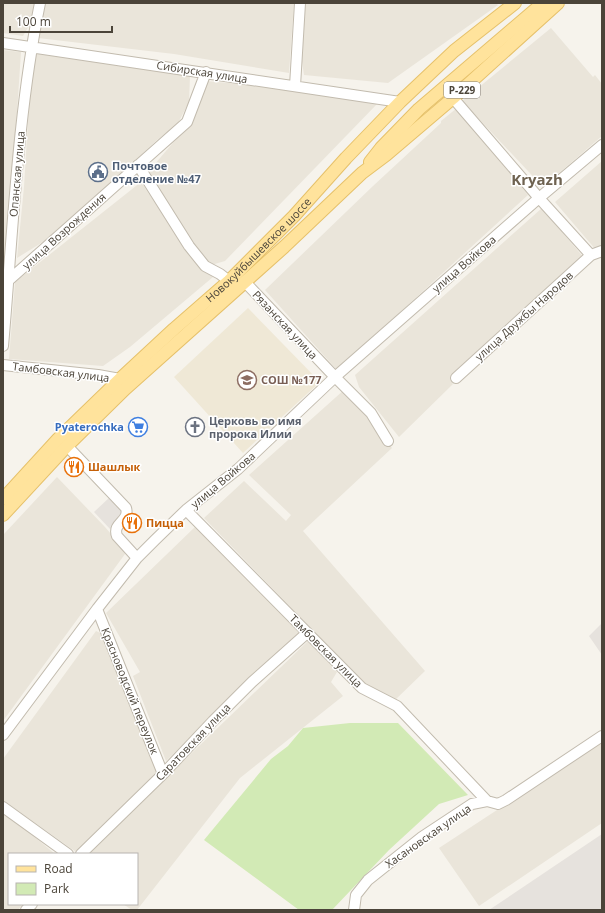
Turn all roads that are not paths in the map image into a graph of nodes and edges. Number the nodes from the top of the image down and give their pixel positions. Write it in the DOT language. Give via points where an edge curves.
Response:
graph roads {
  1 [pos="40,3"];
  2 [pos="300,3"];
  3 [pos="558,3"];
  4 [pos="511,4"];
  5 [pos="541,5"];
  6 [pos="3,43"];
  7 [pos="31,47"];
  8 [pos="206,72"];
  9 [pos="295,86"];
  10 [pos="453,98"];
  11 [pos="400,102"];
  12 [pos="602,145"];
  13 [pos="138,166"];
  14 [pos="362,173"];
  15 [pos="539,198"];
  16 [pos="602,251"];
  17 [pos="591,255"];
  18 [pos="9,280"];
  19 [pos="229,281"];
  20 [pos="245,282"];
  21 [pos="3,346"];
  22 [pos="3,365"];
  23 [pos="335,377"];
  24 [pos="456,378"];
  25 [pos="120,379"];
  26 [pos="388,441"];
  27 [pos="66,446"];
  28 [pos="3,499"];
  29 [pos="186,510"];
  30 [pos="3,515"];
  31 [pos="137,558"];
  32 [pos="97,609"];
  33 [pos="307,633"];
  34 [pos="3,735"];
  35 [pos="602,736"];
  36 [pos="163,774"];
  37 [pos="487,801"];
  38 [pos="3,807"];
  39 [pos="67,853"];
  40 [pos="81,853"];
  41 [pos="354,910"];
  1 -- 7 [label="street, Опанская улица"];
  2 -- 9 [label="street"];
  3 -- 10 [label="main road, Новокуйбышевское шоссе / Р-229"];
  4 -- 11 [label="main road, Новокуйбышевское шоссе" via="454,51"];
  5 -- 14 [label="main road, Новокуйбышевское шоссе" via="419,109 381,148"];
  6 -- 7 [label="street, Сибирская улица"];
  7 -- 8 [label="street, Сибирская улица"];
  7 -- 18 [label="street, Опанская улица" via="17,167"];
  8 -- 9 [label="street, Сибирская улица"];
  8 -- 13 [label="street, улица Возрождения" via="187,122"];
  9 -- 11 [label="street, Сибирская улица"];
  10 -- 14 [label="main road, Новокуйбышевское шоссе / Р-229"];
  10 -- 15 [label="street"];
  11 -- 19 [label="main road, Новокуйбышевское шоссе" via="294,216"];
  12 -- 15 [label="street, улица Войкова"];
  13 -- 18 [label="street, улица Возрождения"];
  13 -- 19 [label="street" via="189,246 205,266"];
  14 -- 20 [label="main road, Новокуйбышевское шоссе"];
  15 -- 17 [label="street"];
  15 -- 23 [label="street, улица Войкова"];
  16 -- 17 [label="street, улица Дружбы Народов"];
  17 -- 24 [label="street, улица Дружбы Народов"];
  18 -- 21 [label="street, Опанская улица"];
  19 -- 25 [label="main road, Новокуйбышевское шоссе"];
  20 -- 23 [label="street, Рязанская улица"];
  20 -- 27 [label="main road, Новокуйбышевское шоссе" via="125,389"];
  22 -- 25 [label="street, Тамбовская улица"];
  23 -- 26 [label="street, Рязанская улица" via="371,414"];
  23 -- 29 [label="street, улица Войкова" via="238,469"];
  25 -- 28 [label="main road, Новокуйбышевское шоссе"];
  27 -- 30 [label="main road, Новокуйбышевское шоссе"];
  27 -- 31 [label="street" via="126,508 126,517 117,526 116,532"];
  29 -- 31 [label="street, улица Войкова"];
  29 -- 33 [label="street, Тамбовская улица"];
  31 -- 32 [label="street, улица Войкова"];
  32 -- 34 [label="street, улица Войкова"];
  32 -- 36 [label="street, Красноводский переулок"];
  33 -- 36 [label="street, Саратовская улица" via="252,682"];
  33 -- 37 [label="street, Тамбовская улица" via="362,688 397,706"];
  35 -- 37 [label="street, Хасановская улица" via="506,800 498,804"];
  36 -- 40 [label="street, Саратовская улица"];
  37 -- 41 [label="street, Хасановская улица" via="472,804 422,837 368,880 356,895"];
  38 -- 39 [label="street"];
}
